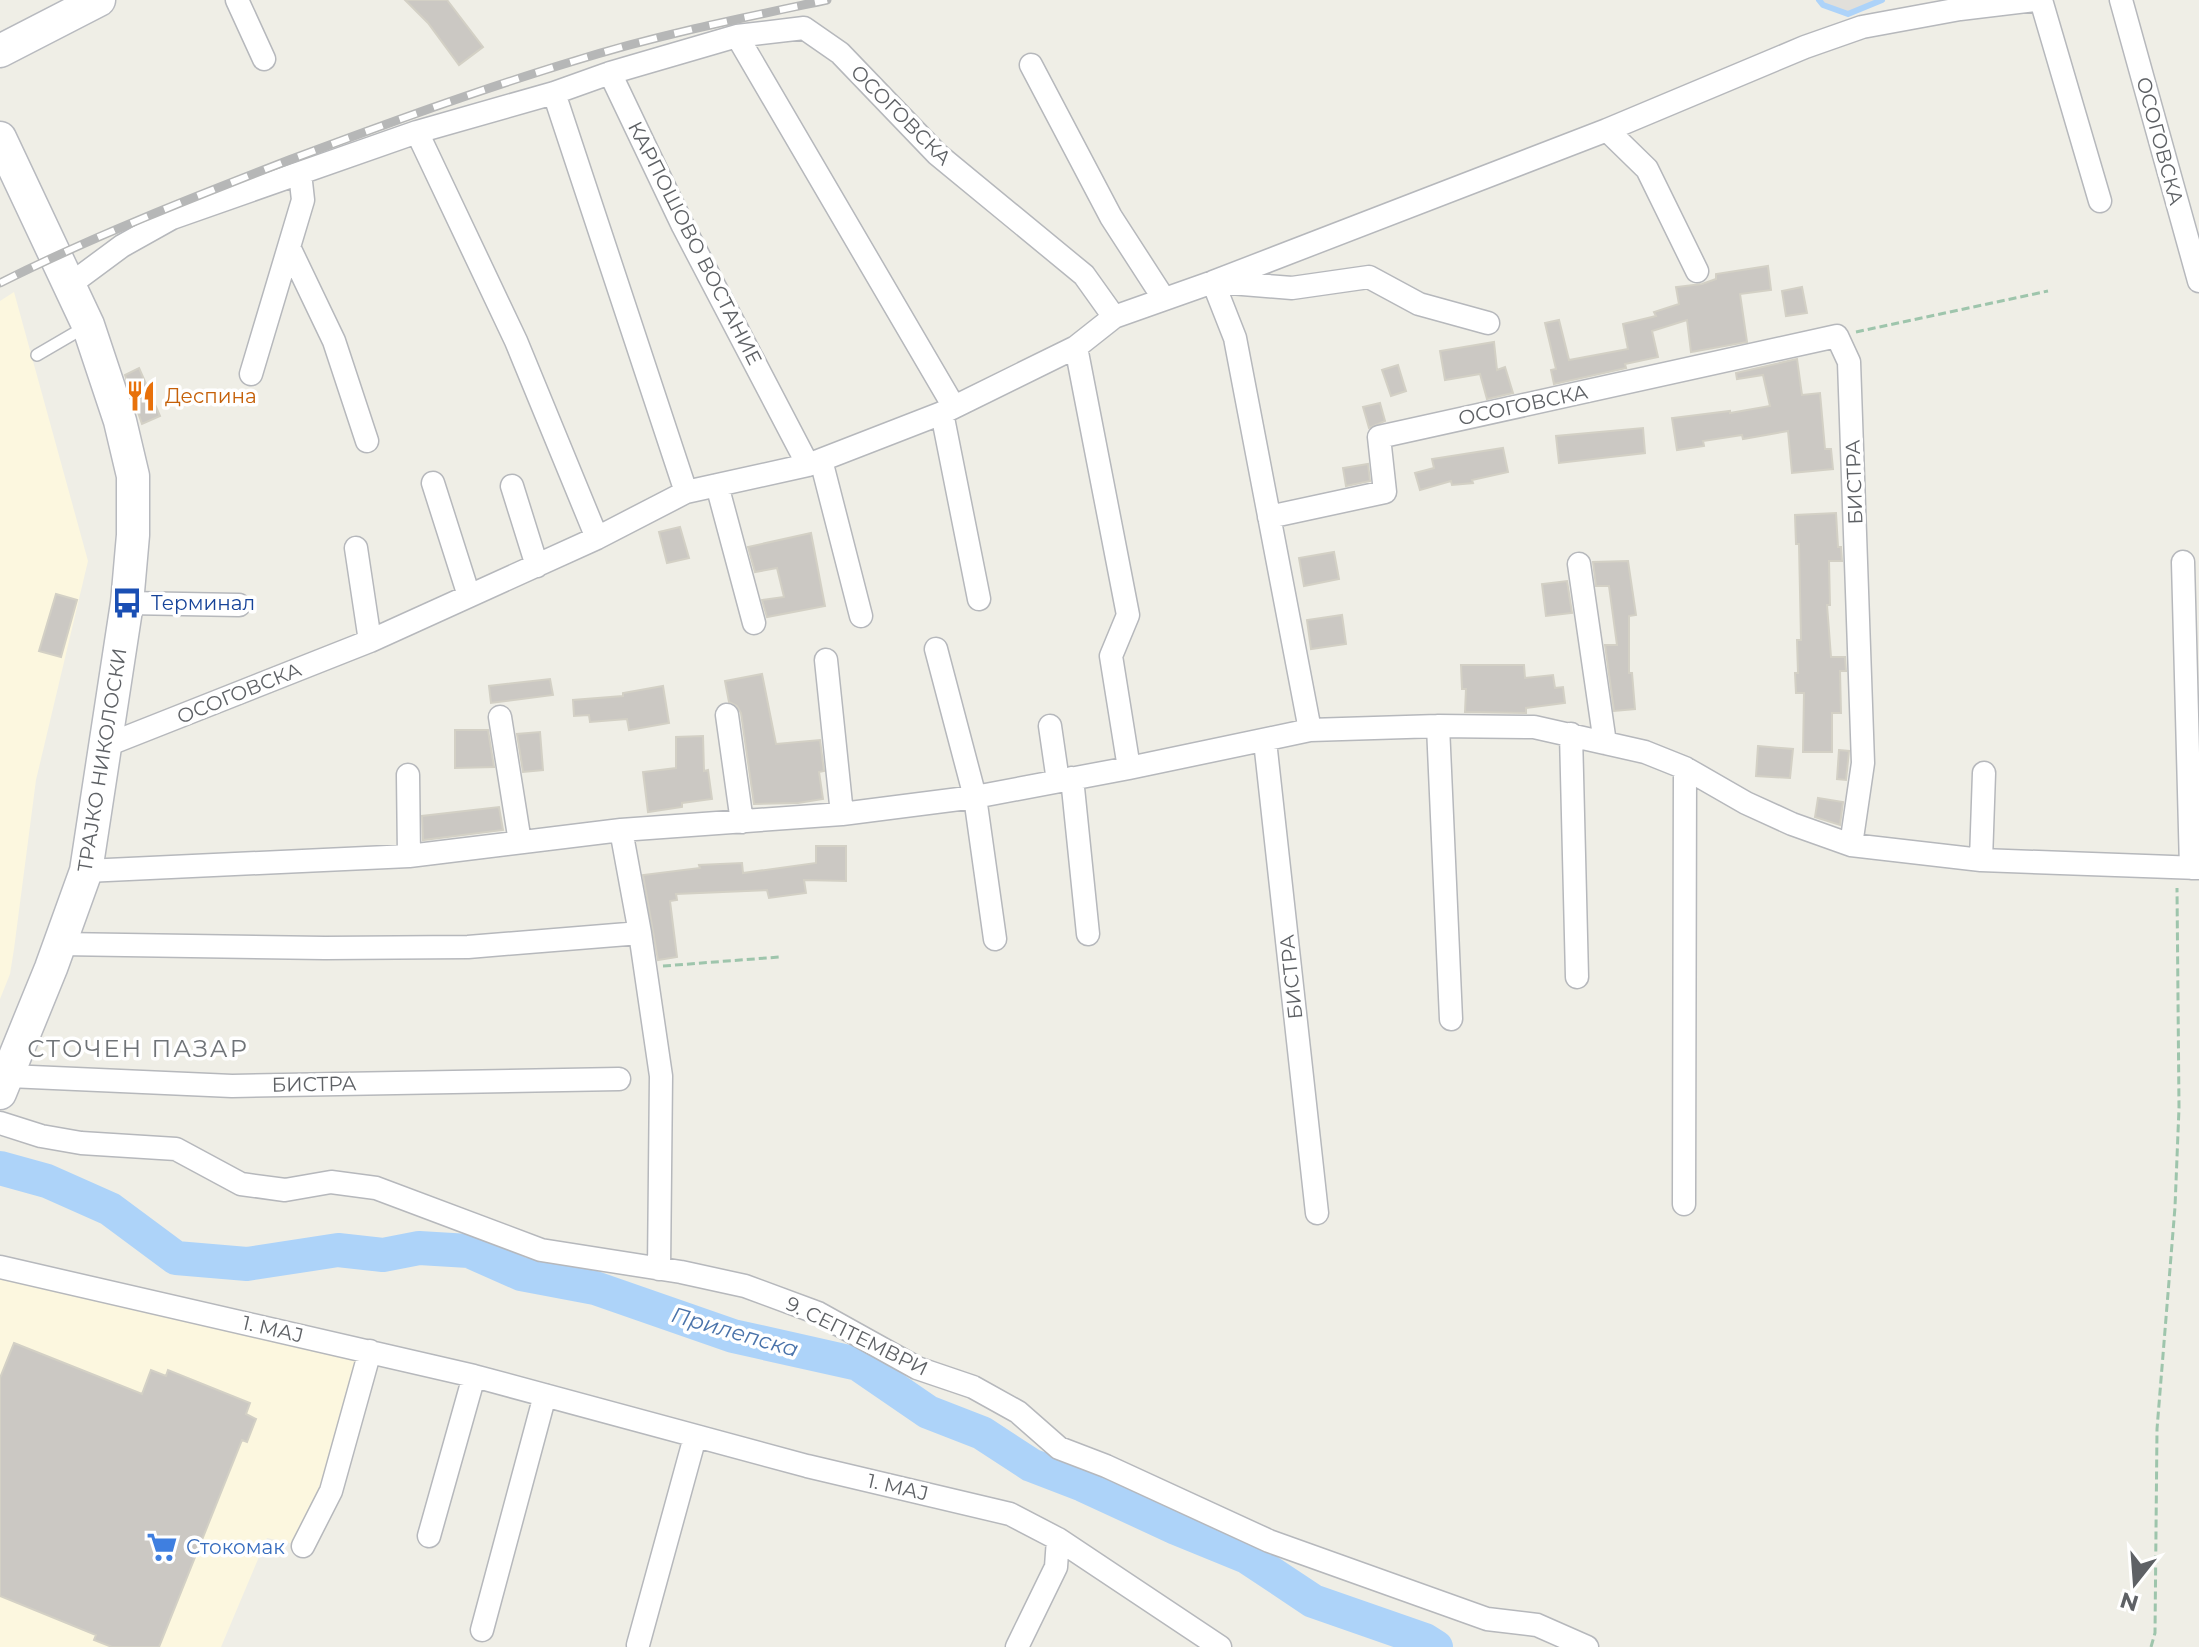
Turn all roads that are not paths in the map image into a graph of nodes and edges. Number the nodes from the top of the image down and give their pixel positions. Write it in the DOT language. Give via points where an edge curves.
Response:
graph roads {
  1 [pos="99,0"];
  2 [pos="237,0"];
  3 [pos="2038,0"];
  4 [pos="2121,0"];
  5 [pos="737,36"];
  6 [pos="0,51"];
  7 [pos="264,59"];
  8 [pos="1031,65"];
  9 [pos="610,73"];
  10 [pos="554,93"];
  11 [pos="1607,130"];
  12 [pos="417,132"];
  13 [pos="0,138"];
  14 [pos="300,173"];
  15 [pos="2100,201"];
  16 [pos="289,247"];
  17 [pos="1697,271"];
  18 [pos="2199,281"];
  19 [pos="1213,282"];
  20 [pos="68,286"];
  21 [pos="1164,299"];
  22 [pos="1114,317"];
  23 [pos="1488,323"];
  24 [pos="88,325"];
  25 [pos="1837,336"];
  26 [pos="1076,347"];
  27 [pos="37,355"];
  28 [pos="251,374"];
  29 [pos="948,410"];
  30 [pos="367,441"];
  31 [pos="815,463"];
  32 [pos="433,483"];
  33 [pos="717,485"];
  34 [pos="512,486"];
  35 [pos="686,492"];
  36 [pos="1269,517"];
  37 [pos="597,538"];
  38 [pos="356,548"];
  39 [pos="2183,562"];
  40 [pos="1579,564"];
  41 [pos="537,566"];
  42 [pos="469,596"];
  43 [pos="979,599"];
  44 [pos="127,603"];
  45 [pos="239,605"];
  46 [pos="861,616"];
  47 [pos="754,623"];
  48 [pos="370,641"];
  49 [pos="936,649"];
  50 [pos="826,660"];
  51 [pos="727,715"];
  52 [pos="500,717"];
  53 [pos="1050,726"];
  54 [pos="1438,726"];
  55 [pos="1310,730"];
  56 [pos="1571,734"];
  57 [pos="1265,741"];
  58 [pos="1605,743"];
  59 [pos="107,745"];
  60 [pos="1129,768"];
  61 [pos="1685,768"];
  62 [pos="1984,773"];
  63 [pos="408,775"];
  64 [pos="1065,780"];
  65 [pos="975,797"];
  66 [pos="842,814"];
  67 [pos="742,822"];
  68 [pos="621,830"];
  69 [pos="520,842"];
  70 [pos="1851,845"];
  71 [pos="409,856"];
  72 [pos="1981,860"];
  73 [pos="2189,868"];
  74 [pos="86,871"];
  75 [pos="640,933"];
  76 [pos="1088,934"];
  77 [pos="995,939"];
  78 [pos="60,944"];
  79 [pos="1577,977"];
  80 [pos="1451,1019"];
  81 [pos="619,1079"];
  82 [pos="4,1084"];
  83 [pos="0,1123"];
  84 [pos="1684,1204"];
  85 [pos="1317,1213"];
  86 [pos="0,1267"];
  87 [pos="659,1269"];
  88 [pos="370,1351"];
  89 [pos="474,1376"];
  90 [pos="545,1395"];
  91 [pos="695,1437"];
  92 [pos="429,1536"];
  93 [pos="1058,1539"];
  94 [pos="303,1546"];
  95 [pos="482,1630"];
  96 [pos="638,1645"];
  97 [pos="1017,1647"];
  98 [pos="1220,1647"];
  99 [pos="1587,1647"];
  1 -- 6 [label="main road"];
  2 -- 7 [label="street"];
  3 -- 11 [label="street, ОСОГОВСКА" via="1862,27"];
  3 -- 15 [label="street, ОСОГОВСКА"];
  4 -- 18 [label="street, ОСОГОВСКА"];
  5 -- 9 [label="street, ОСОГОВСКА"];
  5 -- 22 [label="street, ОСОГОВСКА" via="804,28 840,53 937,154 1084,275"];
  5 -- 29 [label="street"];
  8 -- 21 [label="street" via="1111,217"];
  9 -- 10 [label="street"];
  9 -- 31 [label="street, КАРПОШОВО ВОСТАНИЕ" via="683,226"];
  10 -- 12 [label="street"];
  10 -- 35 [label="street"];
  11 -- 17 [label="street" via="1647,169"];
  11 -- 19 [label="street, ОСОГОВСКА"];
  12 -- 14 [label="street"];
  12 -- 37 [label="street" via="516,341"];
  13 -- 20 [label="main road, ТРАЈКО НИКОЛОСКИ"];
  14 -- 16 [label="street" via="303,200"];
  14 -- 20 [label="street" via="172,218"];
  16 -- 28 [label="street"];
  16 -- 30 [label="street" via="334,341"];
  19 -- 21 [label="street, ОСОГОВСКА"];
  19 -- 23 [label="street, ОСОГОВСКА" via="1292,288 1369,277 1419,304"];
  19 -- 36 [label="street" via="1235,338"];
  20 -- 24 [label="main road, ТРАЈКО НИКОЛОСКИ"];
  21 -- 22 [label="street, ОСОГОВСКА"];
  22 -- 26 [label="street, ОСОГОВСКА"];
  24 -- 27 [label="lane"];
  24 -- 44 [label="main road, ТРАЈКО НИКОЛОСКИ" via="133,476"];
  25 -- 36 [label="street, ОСОГОВСКА" via="1379,437 1385,492"];
  25 -- 70 [label="street, БИСТРА" via="1849,362 1861,681 1863,763"];
  26 -- 29 [label="street, ОСОГОВСКА"];
  26 -- 60 [label="street" via="1128,615 1111,656"];
  29 -- 31 [label="street, ОСОГОВСКА"];
  29 -- 43 [label="street"];
  31 -- 33 [label="street, ОСОГОВСКА"];
  31 -- 46 [label="street"];
  32 -- 42 [label="street"];
  33 -- 35 [label="street, ОСОГОВСКА"];
  33 -- 47 [label="street"];
  34 -- 41 [label="street"];
  35 -- 37 [label="street, ОСОГОВСКА"];
  36 -- 55 [label="street"];
  37 -- 41 [label="street, ОСОГОВСКА"];
  38 -- 48 [label="street"];
  39 -- 73 [label="street"];
  40 -- 58 [label="street"];
  41 -- 42 [label="street, ОСОГОВСКА"];
  42 -- 48 [label="street, ОСОГОВСКА"];
  44 -- 45 [label="street"];
  44 -- 59 [label="main road, ТРАЈКО НИКОЛОСКИ"];
  48 -- 59 [label="street, ОСОГОВСКА"];
  49 -- 65 [label="street"];
  50 -- 66 [label="street"];
  51 -- 67 [label="street"];
  52 -- 69 [label="street"];
  53 -- 64 [label="street"];
  54 -- 55 [label="street"];
  54 -- 56 [label="street" via="1534,727"];
  54 -- 80 [label="street"];
  55 -- 57 [label="street"];
  56 -- 58 [label="street"];
  56 -- 79 [label="street"];
  57 -- 60 [label="street"];
  57 -- 85 [label="street, БИСТРА"];
  58 -- 61 [label="street"];
  59 -- 74 [label="main road, ТРАЈКО НИКОЛОСКИ"];
  60 -- 64 [label="street"];
  61 -- 70 [label="street" via="1746,803"];
  61 -- 84 [label="street"];
  62 -- 72 [label="street"];
  63 -- 71 [label="street"];
  64 -- 65 [label="street"];
  64 -- 76 [label="street"];
  65 -- 66 [label="street"];
  65 -- 77 [label="street"];
  66 -- 67 [label="street"];
  67 -- 68 [label="street"];
  68 -- 69 [label="street"];
  68 -- 75 [label="street"];
  69 -- 71 [label="street"];
  70 -- 72 [label="street"];
  71 -- 74 [label="street"];
  72 -- 73 [label="street"];
  74 -- 78 [label="main road, ТРАЈКО НИКОЛОСКИ"];
  75 -- 78 [label="street" via="468,947"];
  75 -- 87 [label="street" via="661,1076"];
  78 -- 82 [label="main road, ТРАЈКО НИКОЛОСКИ"];
  81 -- 82 [label="street, БИСТРА"];
  83 -- 87 [label="street, 9. СЕПТЕМВРИ" via="81,1143 176,1149 241,1184 285,1190 331,1182 376,1188 541,1250"];
  86 -- 88 [label="street, 1. МАЈ"];
  87 -- 99 [label="street, 9. СЕПТЕМВРИ" via="745,1286 818,1313 917,1368 973,1387 1018,1412 1059,1448 1269,1541 1487,1619 1537,1625"];
  88 -- 89 [label="street, 1. МАЈ"];
  88 -- 94 [label="street" via="331,1491"];
  89 -- 90 [label="street, 1. МАЈ"];
  89 -- 92 [label="street"];
  90 -- 91 [label="street, 1. МАЈ"];
  90 -- 95 [label="street"];
  91 -- 93 [label="street, 1. МАЈ" via="1010,1514"];
  91 -- 96 [label="street"];
  93 -- 97 [label="street" via="1056,1567"];
  93 -- 98 [label="street, 1. МАЈ"];
}
